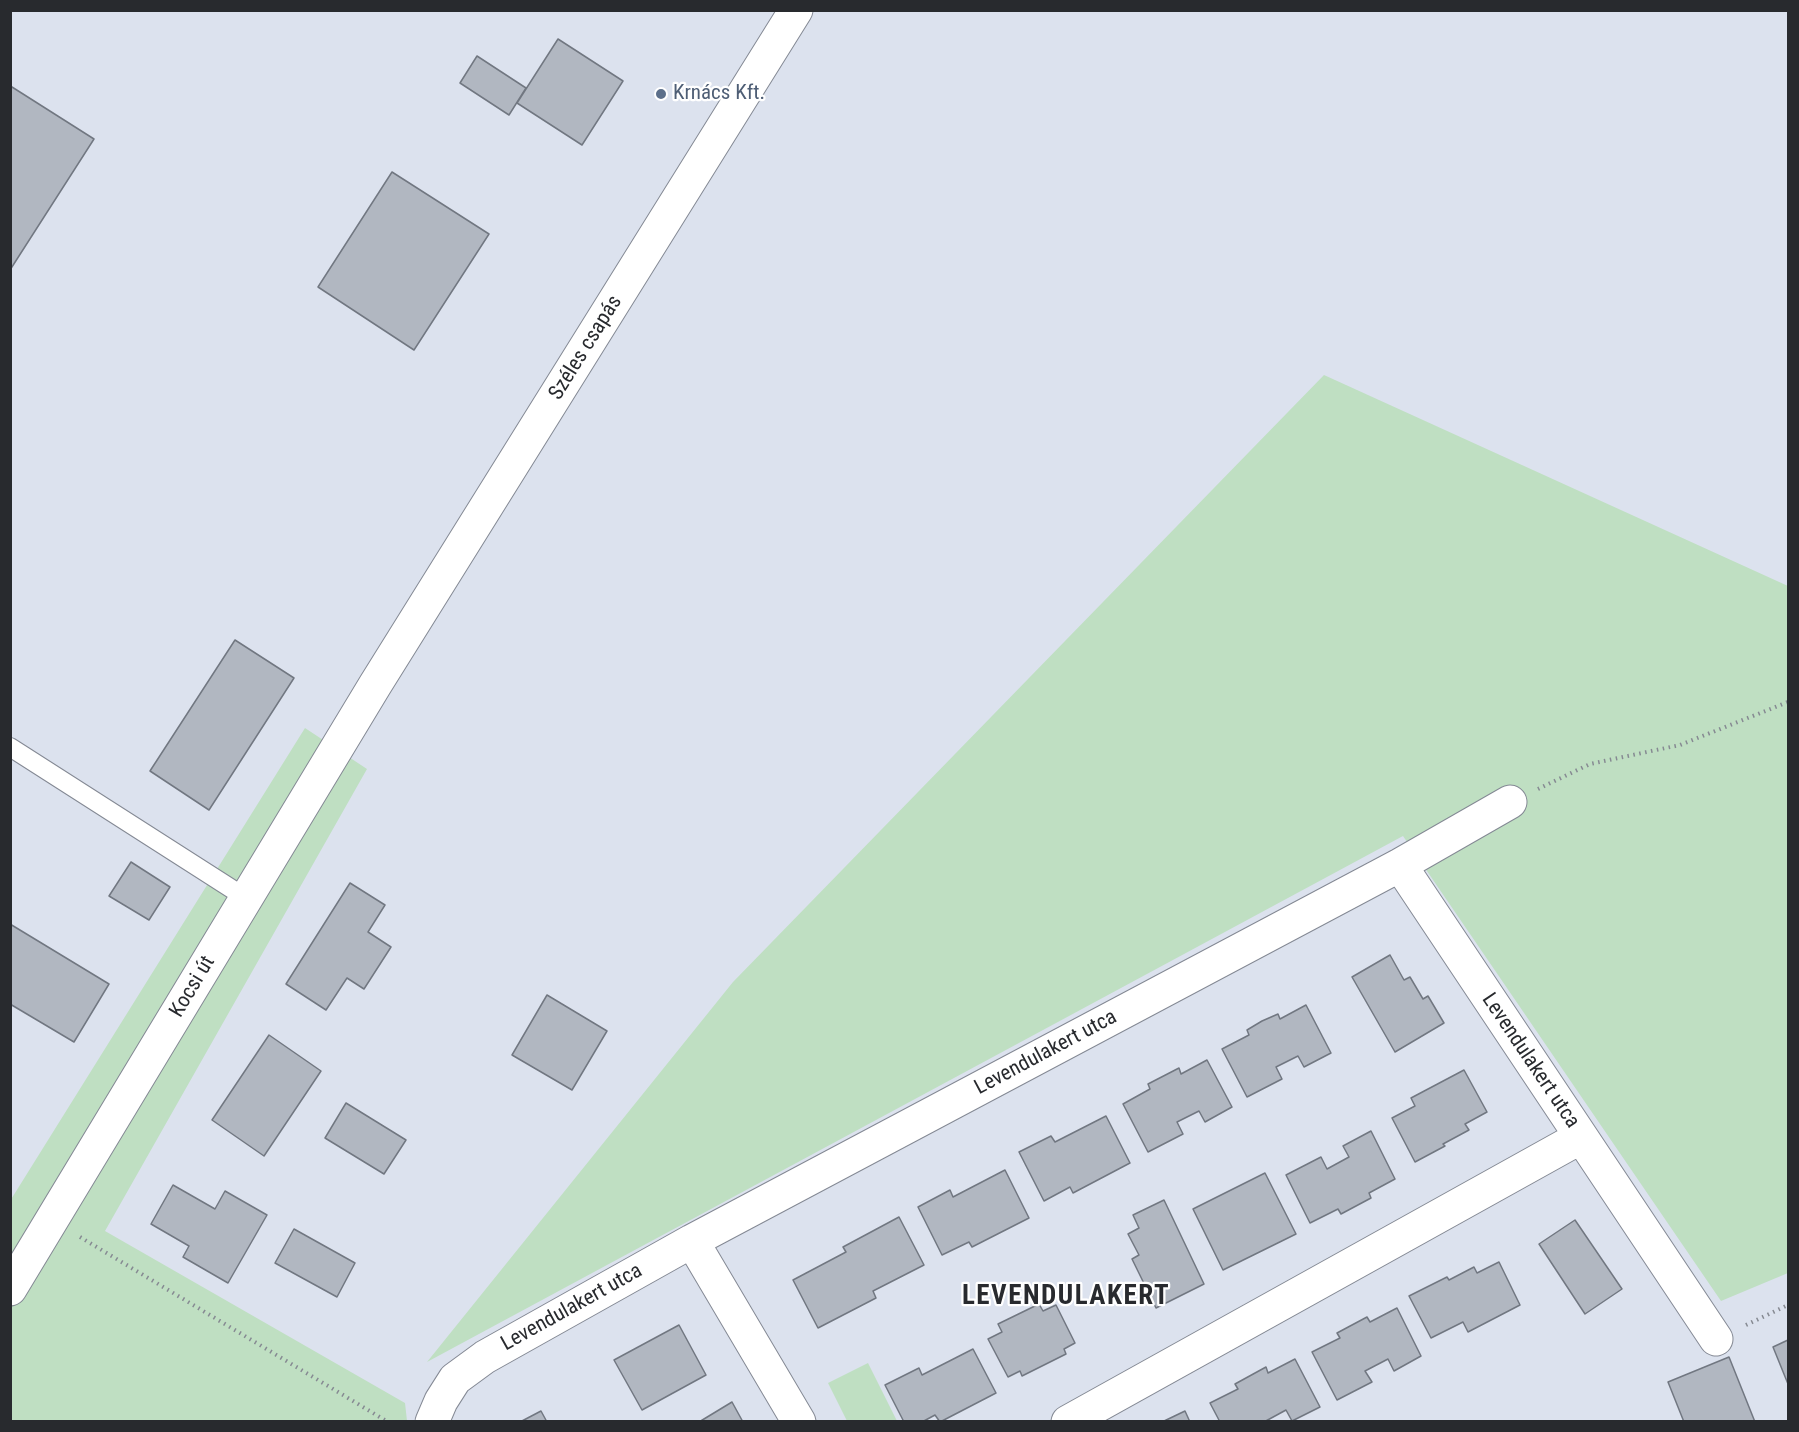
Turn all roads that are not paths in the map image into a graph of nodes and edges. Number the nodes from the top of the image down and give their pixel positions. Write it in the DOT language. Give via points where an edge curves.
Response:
graph roads {
  1 [pos="796,10"];
  2 [pos="375,685"];
  3 [pos="10,747"];
  4 [pos="1510,802"];
  5 [pos="1400,865"];
  6 [pos="246,898"];
  7 [pos="1581,1137"];
  8 [pos="692,1241"];
  9 [pos="10,1289"];
  10 [pos="1716,1339"];
  11 [pos="432,1422"];
  12 [pos="799,1422"];
  13 [pos="1068,1422"];
  1 -- 2 [label="street, Széles csapás"];
  2 -- 6 [label="street, Kocsi út"];
  3 -- 6 [label="lane"];
  4 -- 5 [label="street, Levendulakert utca"];
  5 -- 7 [label="street, Levendulakert utca"];
  5 -- 8 [label="street, Levendulakert utca"];
  6 -- 9 [label="street, Kocsi út"];
  7 -- 10 [label="street, Levendulakert utca"];
  7 -- 13 [label="street, Levendulakert utca"];
  8 -- 11 [label="street, Levendulakert utca" via="485,1356 455,1379"];
  8 -- 12 [label="street"];
}
